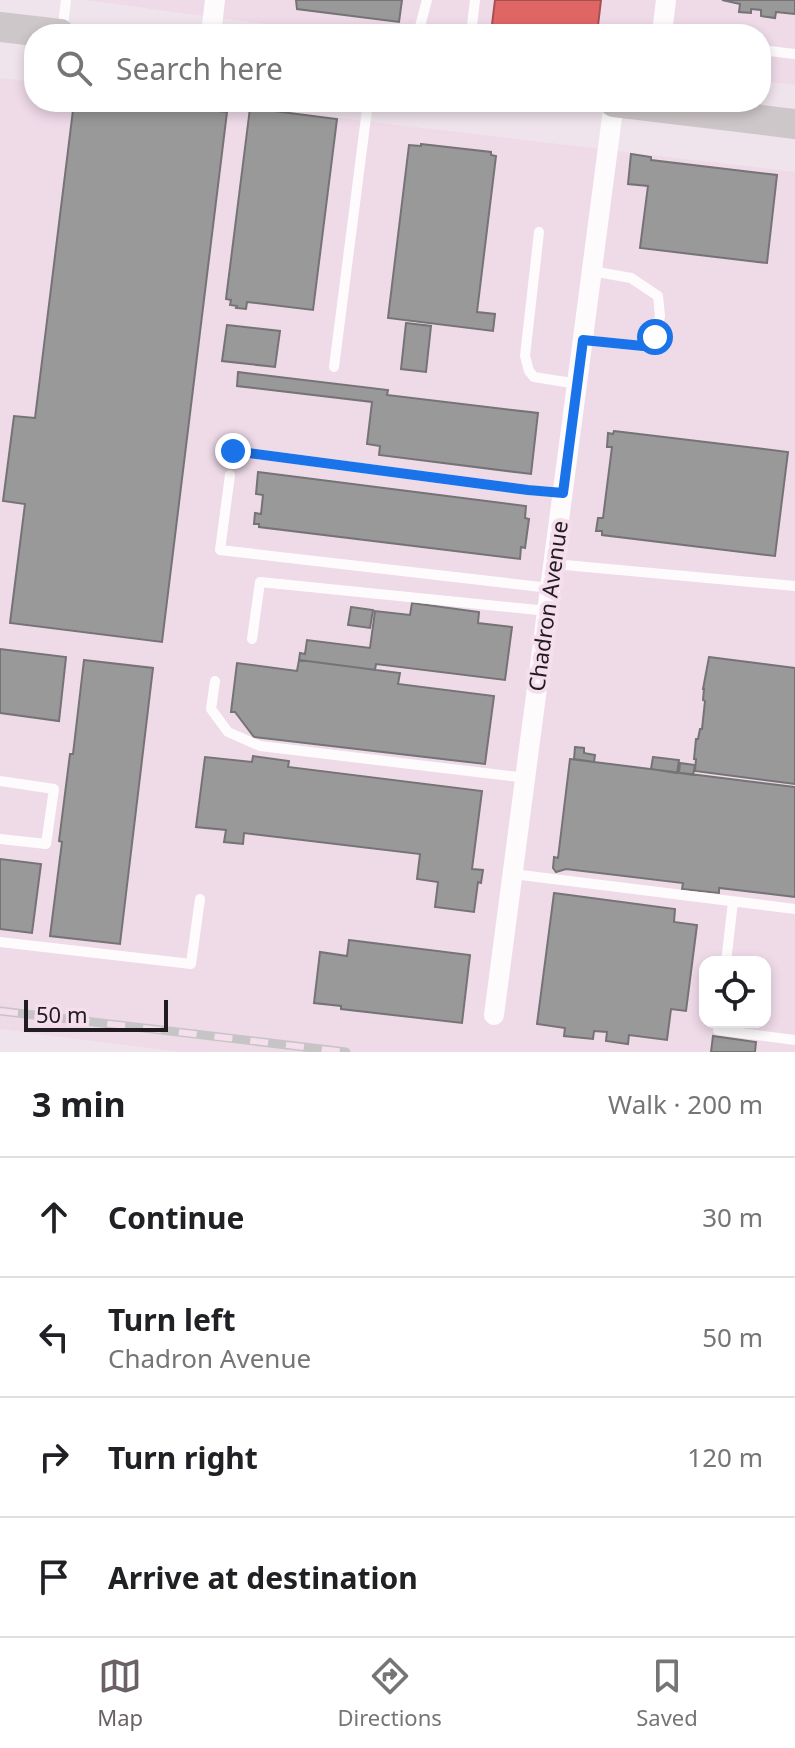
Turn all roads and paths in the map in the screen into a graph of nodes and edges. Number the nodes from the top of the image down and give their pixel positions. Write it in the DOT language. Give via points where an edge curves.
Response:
graph roads {
  1 [pos="66,0"];
  2 [pos="215,0"];
  3 [pos="427,0"];
  4 [pos="475,0"];
  5 [pos="666,0"];
  6 [pos="62,24"];
  7 [pos="212,24"];
  8 [pos="421,24"];
  9 [pos="472,24"];
  10 [pos="663,24"];
  11 [pos="0,27"];
  12 [pos="24,30"];
  13 [pos="771,51"];
  14 [pos="795,54"];
  15 [pos="367,112"];
  16 [pos="613,112"];
  17 [pos="710,112"];
  18 [pos="795,124"];
  19 [pos="539,232"];
  20 [pos="592,271"];
  21 [pos="583,340"];
  22 [pos="334,367"];
  23 [pos="578,384"];
  24 [pos="233,451"];
  25 [pos="230,475"];
  26 [pos="563,493"];
  27 [pos="554,564"];
  28 [pos="795,586"];
  29 [pos="550,588"];
  30 [pos="548,611"];
  31 [pos="252,639"];
  32 [pos="215,681"];
  33 [pos="526,778"];
  34 [pos="0,781"];
  35 [pos="0,839"];
  36 [pos="513,874"];
  37 [pos="200,899"];
  38 [pos="733,902"];
  39 [pos="795,909"];
  40 [pos="0,942"];
  41 [pos="727,956"];
  42 [pos="494,1015"];
  43 [pos="718,1028"];
  44 [pos="795,1040"];
  1 -- 6 [label="lane"];
  2 -- 7 [label="street"];
  3 -- 8 [label="lane"];
  4 -- 9 [label="lane"];
  5 -- 10 [label="street"];
  11 -- 12 [label="main road"];
  13 -- 14 [label="lane"];
  15 -- 22 [label="lane"];
  16 -- 20 [label="street, Chadron Avenue"];
  17 -- 18 [label="main road"];
  19 -- 23 [label="lane" via="525,356 534,377"];
  20 -- 21 [label="street, Chadron Avenue"];
  20 -- 21 [label="lane" via="631,278 658,296 660,316 655,337 643,346"];
  21 -- 23 [label="street, Chadron Avenue"];
  23 -- 26 [label="street, Chadron Avenue"];
  24 -- 26 [label="lane"];
  25 -- 29 [label="lane" via="220,550"];
  26 -- 27 [label="street, Chadron Avenue"];
  27 -- 28 [label="lane"];
  27 -- 29 [label="street, Chadron Avenue"];
  29 -- 30 [label="street, Chadron Avenue"];
  30 -- 31 [label="lane" via="260,582"];
  30 -- 33 [label="street, Chadron Avenue"];
  32 -- 33 [label="lane" via="211,709 228,732 260,746"];
  33 -- 36 [label="street, Chadron Avenue"];
  34 -- 35 [label="lane" via="54,789 46,844"];
  36 -- 38 [label="lane"];
  36 -- 42 [label="street, Chadron Avenue"];
  37 -- 40 [label="lane" via="191,964"];
  38 -- 39 [label="lane"];
  38 -- 41 [label="lane"];
  43 -- 44 [label="lane"];
}
